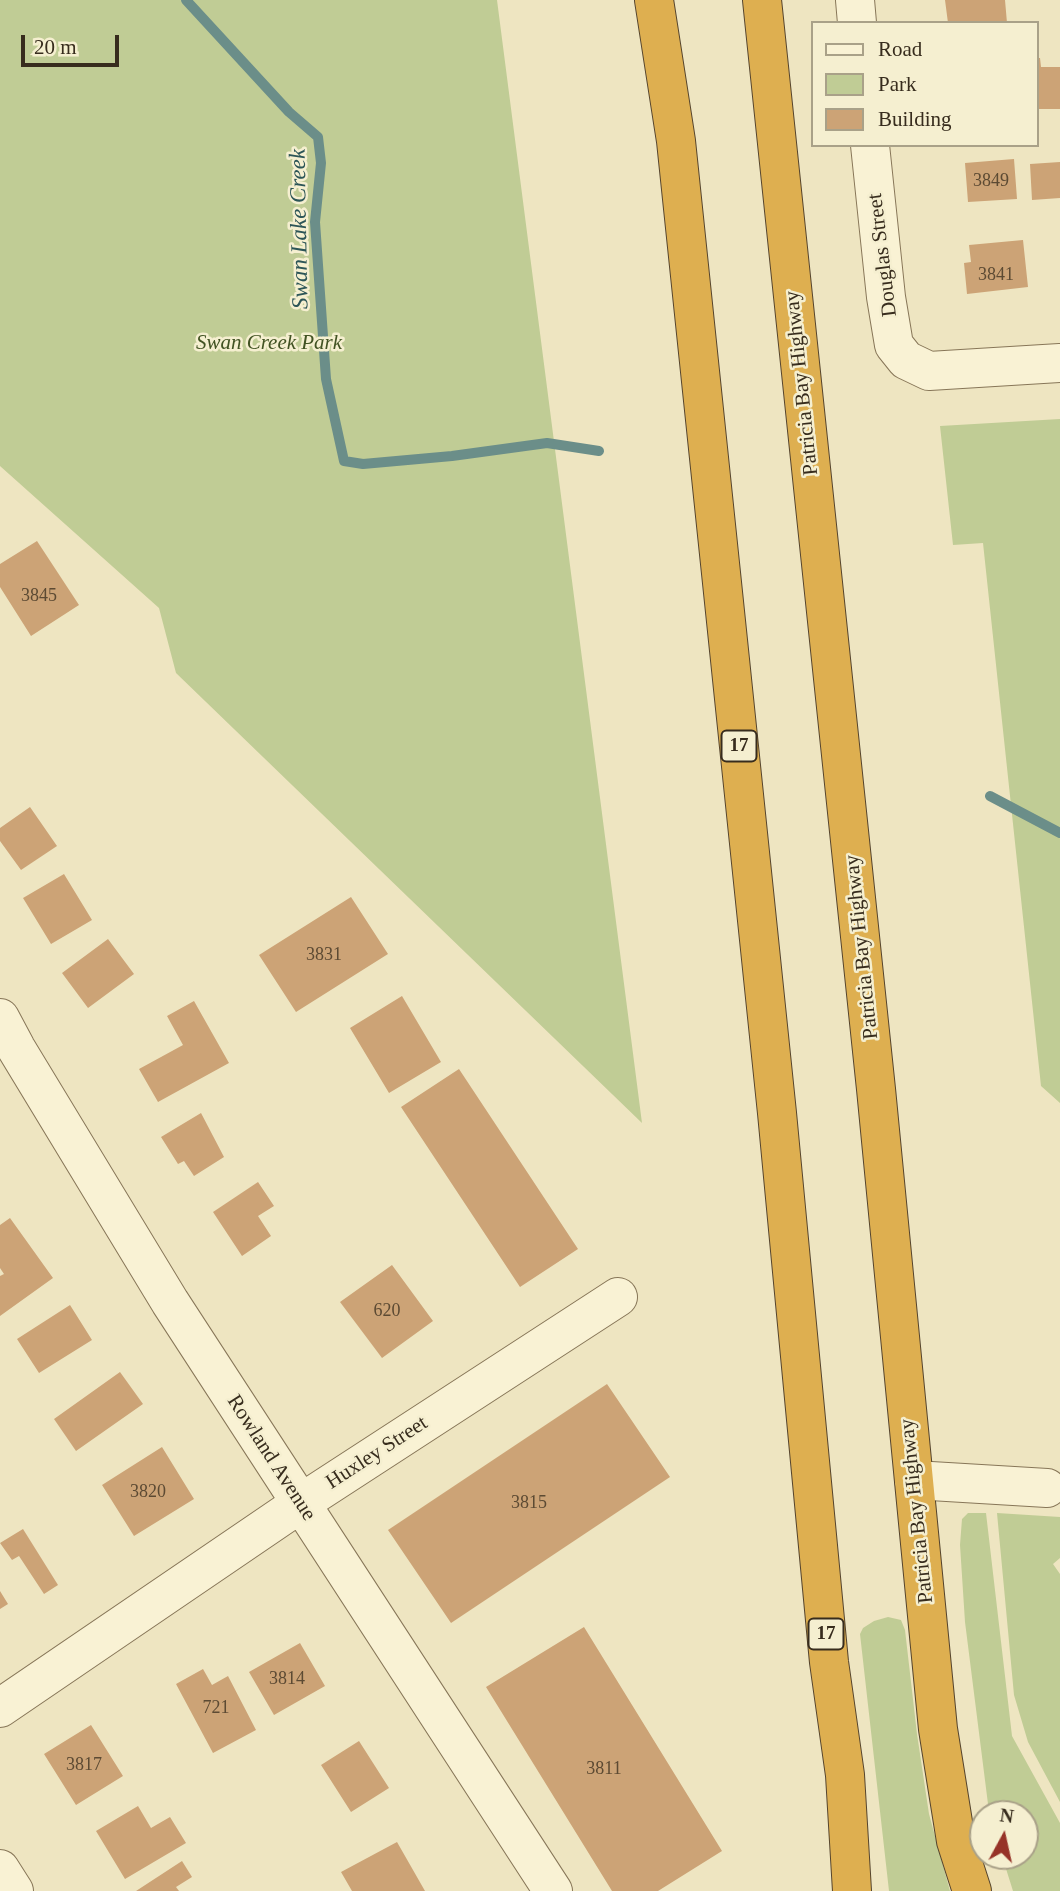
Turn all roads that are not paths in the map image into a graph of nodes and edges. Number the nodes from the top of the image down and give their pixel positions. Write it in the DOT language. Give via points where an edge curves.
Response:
graph roads {
  1 [pos="654,0"];
  2 [pos="762,0"];
  3 [pos="855,0"];
  4 [pos="857,21"];
  5 [pos="870,147"];
  6 [pos="1060,363"];
  7 [pos="0,1018"];
  8 [pos="618,1297"];
  9 [pos="914,1480"];
  10 [pos="1047,1488"];
  11 [pos="301,1503"];
  12 [pos="0,1708"];
  13 [pos="845,1775"];
  14 [pos="0,1870"];
  15 [pos="14,1891"];
  16 [pos="553,1891"];
  17 [pos="845,1891"];
  18 [pos="852,1891"];
  19 [pos="972,1891"];
  1 -- 13 [label="highway, 17" via="676,141 779,1126 829,1662"];
  2 -- 9 [label="highway, Patricia Bay Highway"];
  3 -- 4 [label="street"];
  5 -- 6 [label="street, Douglas Street" via="894,345 906,360 929,371"];
  7 -- 11 [label="street, Rowland Avenue" via="170,1302"];
  8 -- 11 [label="street, Huxley Street"];
  9 -- 10 [label="street"];
  9 -- 19 [label="highway, Patricia Bay Highway" via="938,1729 956,1841"];
  11 -- 12 [label="street, Huxley Street"];
  11 -- 16 [label="street, Rowland Avenue"];
  13 -- 17 [label="highway"];
  13 -- 18 [label="highway, 17"];
  14 -- 15 [label="street"];
}
